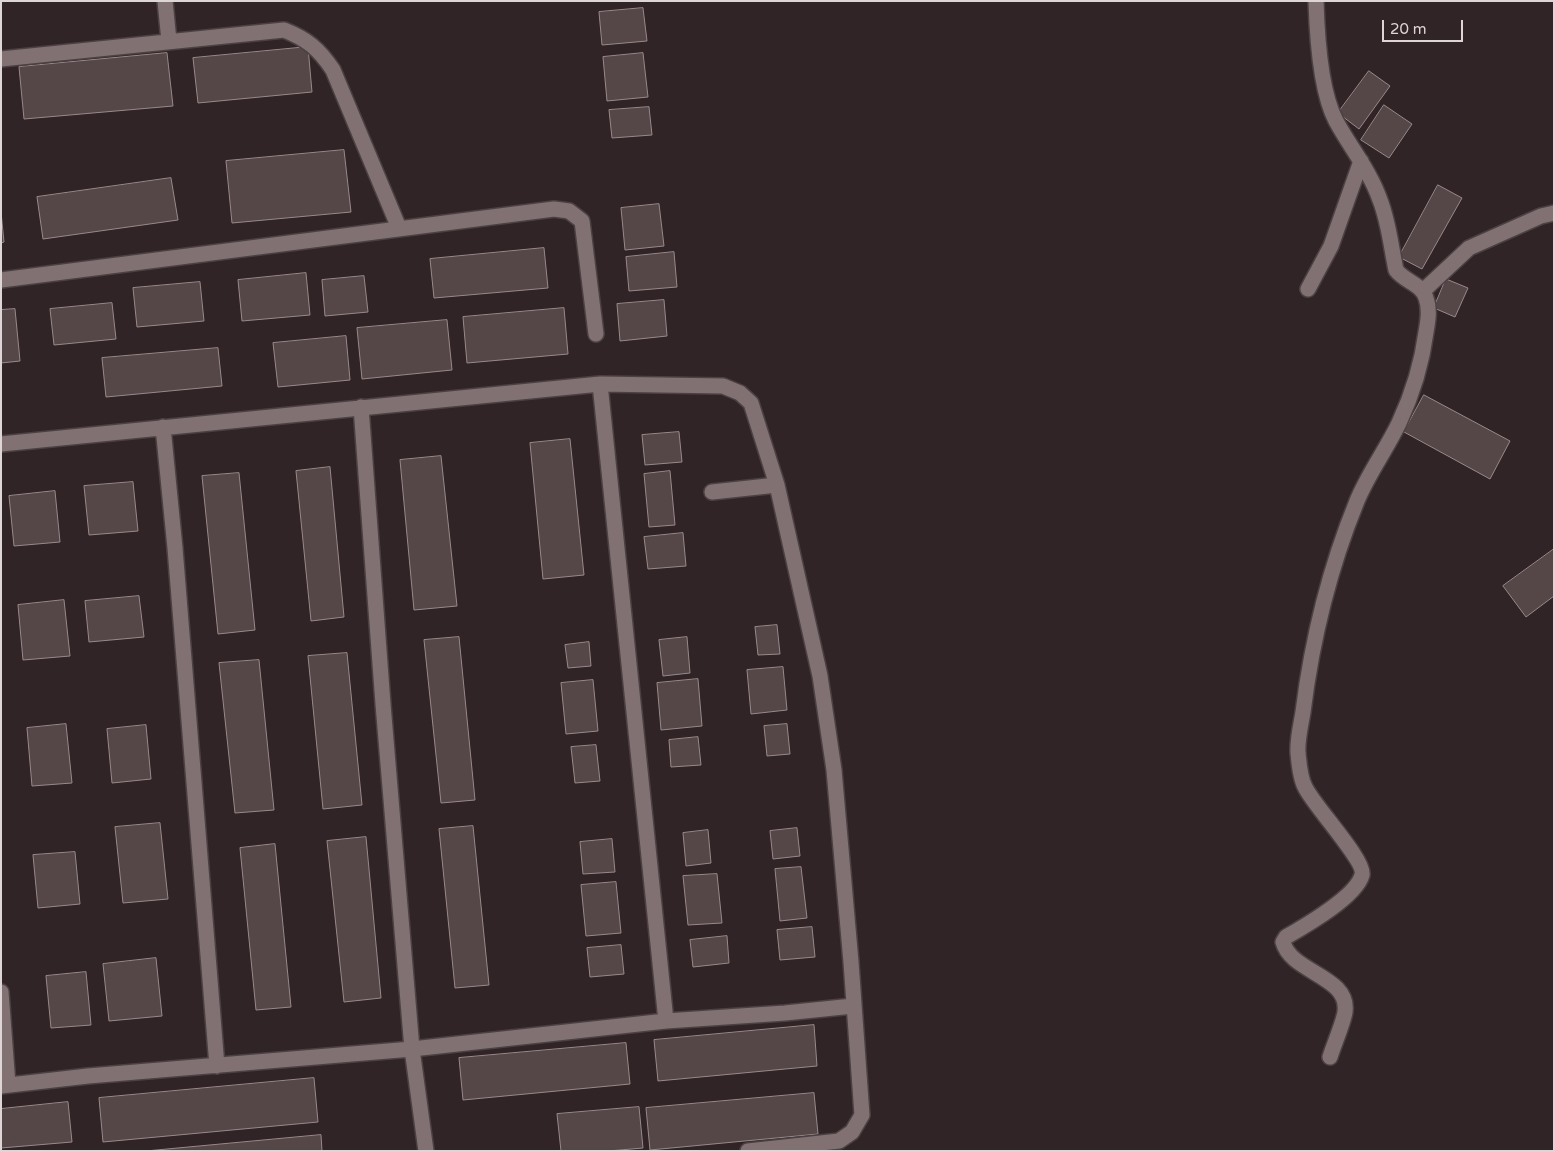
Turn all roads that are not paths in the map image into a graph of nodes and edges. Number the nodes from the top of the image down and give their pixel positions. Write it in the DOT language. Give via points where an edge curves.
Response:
graph roads {
  1 [pos="165,1"];
  2 [pos="1316,1"];
  3 [pos="169,41"];
  4 [pos="1,59"];
  5 [pos="1361,161"];
  6 [pos="1554,213"];
  7 [pos="399,228"];
  8 [pos="1,280"];
  9 [pos="1308,289"];
  10 [pos="1423,291"];
  11 [pos="596,334"];
  12 [pos="600,384"];
  13 [pos="361,407"];
  14 [pos="163,427"];
  15 [pos="1,444"];
  16 [pos="777,485"];
  17 [pos="712,492"];
  18 [pos="1,992"];
  19 [pos="853,1006"];
  20 [pos="666,1021"];
  21 [pos="412,1048"];
  22 [pos="1330,1057"];
  23 [pos="216,1066"];
  24 [pos="5,1085"];
  25 [pos="426,1151"];
  26 [pos="748,1151"];
  1 -- 3 [label="lane"];
  2 -- 5 [label="lane" via="1317,31 1328,96 1335,119"];
  3 -- 4 [label="lane"];
  3 -- 7 [label="lane" via="284,30 304,38 320,51 333,70"];
  5 -- 9 [label="lane" via="1331,246"];
  5 -- 10 [label="lane" via="1380,199 1396,270"];
  6 -- 10 [label="lane" via="1469,248"];
  7 -- 8 [label="lane"];
  7 -- 11 [label="lane" via="554,209 569,211 582,221"];
  10 -- 22 [label="lane" via="1429,314 1425,344 1399,423 1357,499 1343,538 1319,623 1298,752 1304,786 1354,854 1363,874 1348,895 1283,942 1292,956 1336,988 1345,1000 1345,1013"];
  12 -- 13 [label="lane"];
  12 -- 16 [label="lane" via="723,386 740,393 751,403"];
  12 -- 20 [label="lane"];
  13 -- 14 [label="lane"];
  13 -- 21 [label="lane"];
  14 -- 15 [label="lane"];
  14 -- 23 [label="lane"];
  16 -- 17 [label="lane"];
  16 -- 19 [label="lane" via="820,676 834,770 852,962"];
  18 -- 24 [label="lane"];
  19 -- 20 [label="lane"];
  19 -- 26 [label="lane" via="862,1115 852,1132 839,1141"];
  20 -- 21 [label="lane"];
  21 -- 23 [label="lane"];
  21 -- 25 [label="lane"];
  23 -- 24 [label="lane"];
}
